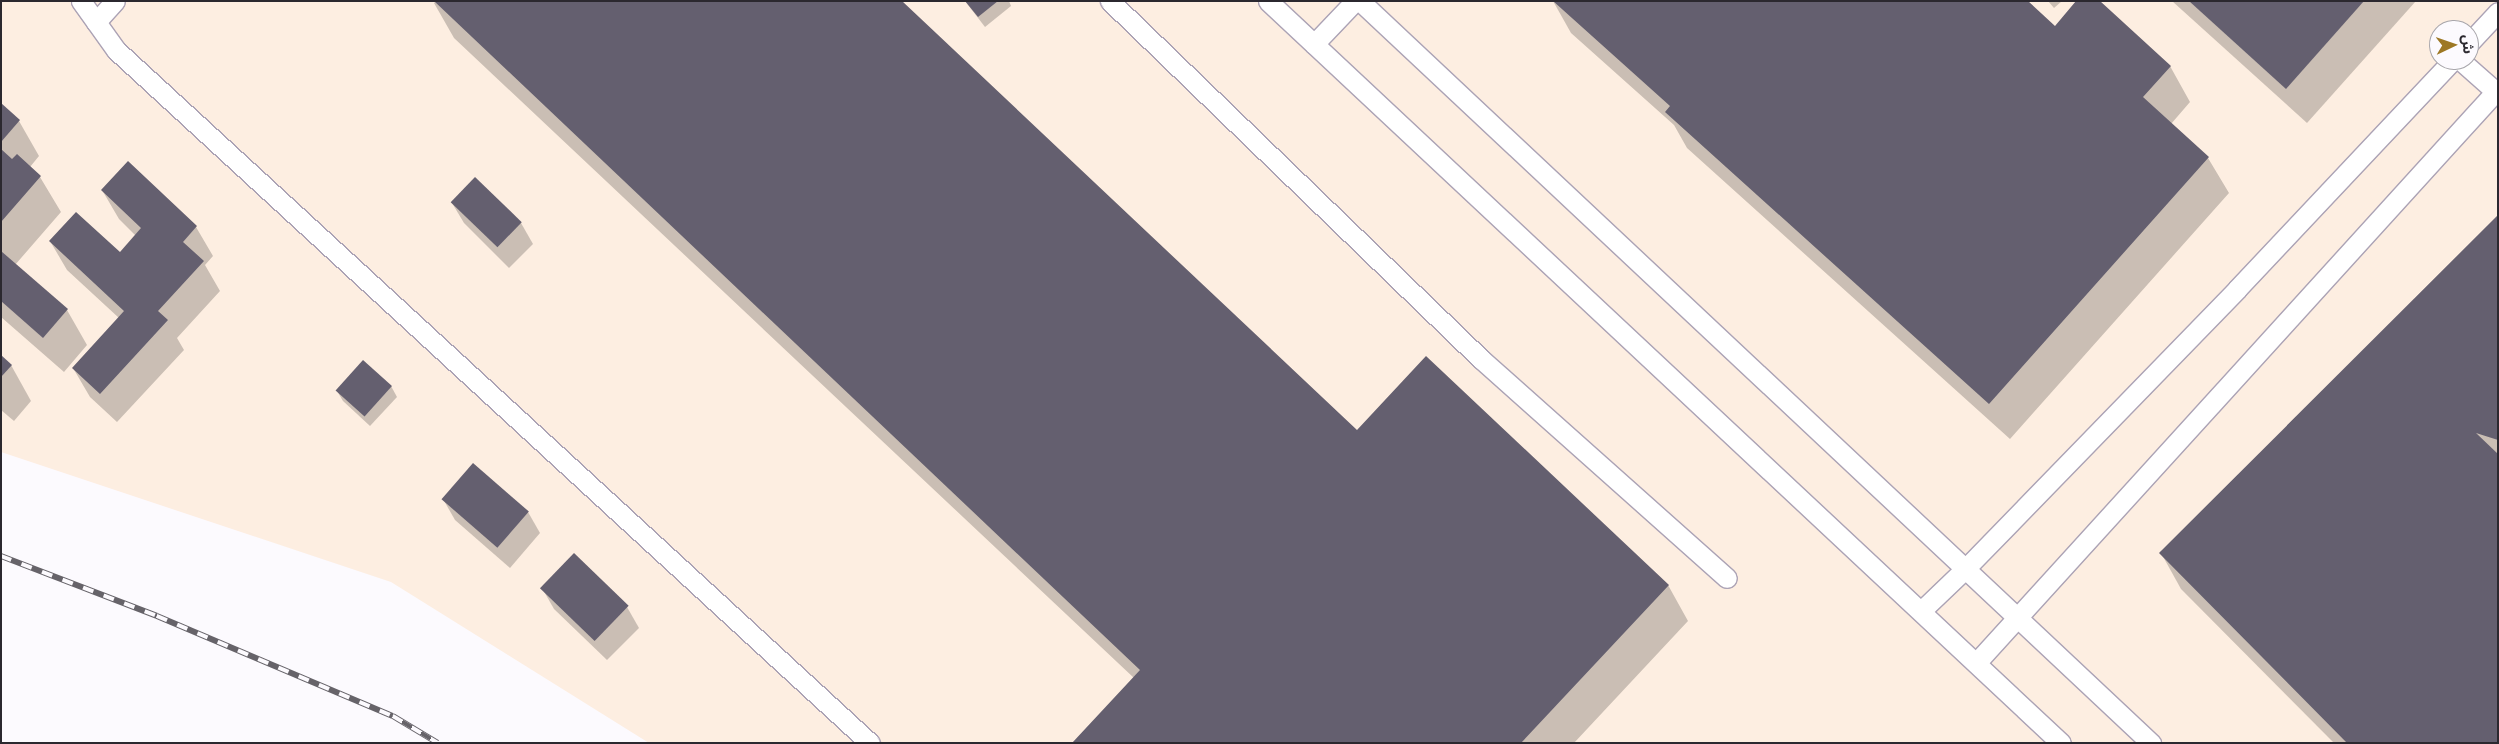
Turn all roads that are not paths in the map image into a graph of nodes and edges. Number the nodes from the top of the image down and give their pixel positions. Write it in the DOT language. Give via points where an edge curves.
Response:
graph roads {
  1 [pos="81,1"];
  2 [pos="116,1"];
  3 [pos="1110,1"];
  4 [pos="1268,1"];
  5 [pos="1355,1"];
  6 [pos="1360,1"];
  7 [pos="2498,12"];
  8 [pos="96,22"];
  9 [pos="2479,32"];
  10 [pos="1314,44"];
  11 [pos="2443,70"];
  12 [pos="2472,70"];
  13 [pos="2497,90"];
  14 [pos="1966,568"];
  15 [pos="1728,578"];
  16 [pos="1921,611"];
  17 [pos="2016,616"];
  18 [pos="1976,663"];
  19 [pos="870,743"];
  20 [pos="2062,743"];
  21 [pos="2151,743"];
  1 -- 8 [label="lane"];
  2 -- 8 [label="lane"];
  3 -- 15 [label="lane" via="1481,359"];
  4 -- 10 [label="lane"];
  5 -- 10 [label="lane"];
  6 -- 14 [label="lane"];
  7 -- 9 [label="lane"];
  8 -- 19 [label="lane" via="123,57"];
  10 -- 16 [label="lane"];
  11 -- 14 [label="lane" via="2238,289"];
  12 -- 13 [label="lane"];
  13 -- 17 [label="lane"];
  14 -- 16 [label="lane"];
  14 -- 17 [label="lane"];
  16 -- 18 [label="lane"];
  17 -- 18 [label="lane"];
  17 -- 21 [label="lane"];
  18 -- 20 [label="lane"];
}
